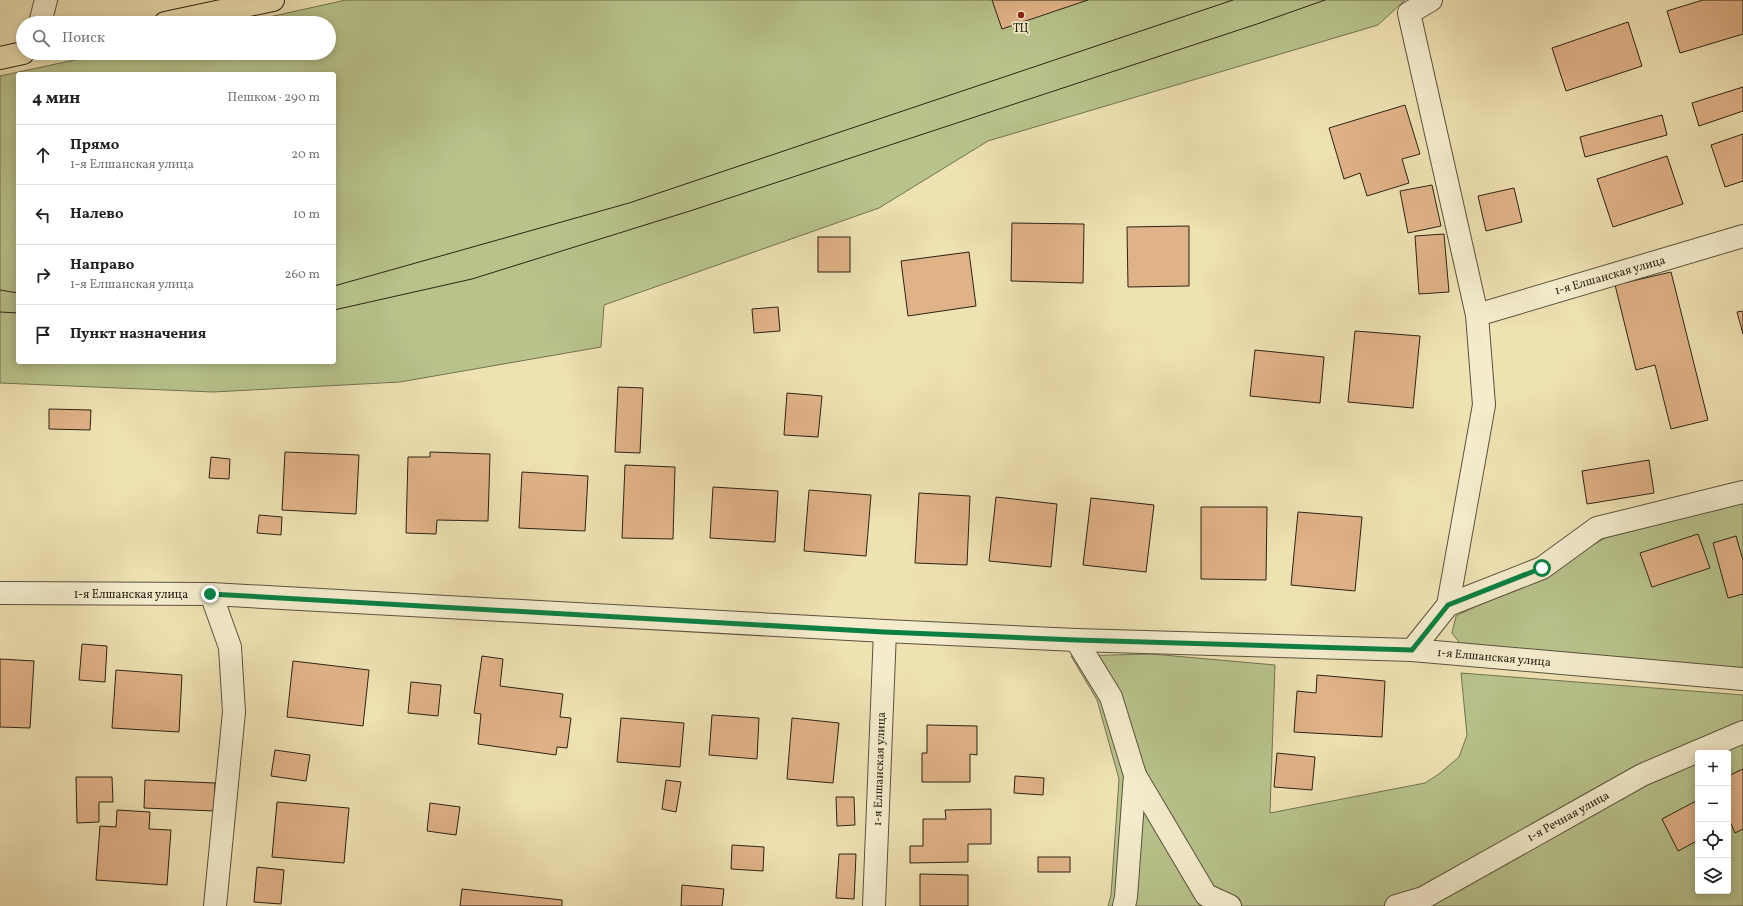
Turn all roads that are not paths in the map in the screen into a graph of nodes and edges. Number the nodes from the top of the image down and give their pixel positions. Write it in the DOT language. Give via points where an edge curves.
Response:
graph roads {
  1 [pos="46,0"];
  2 [pos="273,0"];
  3 [pos="1431,0"];
  4 [pos="42,16"];
  5 [pos="198,16"];
  6 [pos="16,55"];
  7 [pos="0,58"];
  8 [pos="1743,236"];
  9 [pos="1477,315"];
  10 [pos="1743,492"];
  11 [pos="0,593"];
  12 [pos="210,594"];
  13 [pos="1448,605"];
  14 [pos="884,632"];
  15 [pos="1076,640"];
  16 [pos="1412,650"];
  17 [pos="1743,679"];
  18 [pos="1743,732"];
  19 [pos="1135,775"];
  20 [pos="215,899"];
  21 [pos="232,906"];
  22 [pos="874,906"];
  23 [pos="1124,906"];
  24 [pos="1230,906"];
  25 [pos="1396,906"];
  1 -- 4 [label="street"];
  2 -- 5 [label="main road"];
  3 -- 9 [label="street" via="1409,13"];
  6 -- 7 [label="main road"];
  8 -- 9 [label="street, 1-я Елшанская улица"];
  9 -- 13 [label="street" via="1484,405"];
  10 -- 13 [label="street" via="1597,528 1542,568"];
  11 -- 12 [label="street, 1-я Елшанская улица"];
  12 -- 14 [label="street, 1-я Елшанская улица"];
  12 -- 20 [label="street" via="230,647 234,712"];
  13 -- 16 [label="street"];
  14 -- 15 [label="street, 1-я Елшанская улица"];
  14 -- 22 [label="street, 1-я Елшанская улица"];
  15 -- 16 [label="street, 1-я Елшанская улица"];
  15 -- 19 [label="street" via="1111,697"];
  16 -- 17 [label="street, 1-я Елшанская улица"];
  18 -- 25 [label="street, 1-я Речная улица" via="1642,775 1423,898"];
  19 -- 23 [label="street"];
  19 -- 24 [label="street" via="1206,895"];
  20 -- 21 [label="street"];
}
